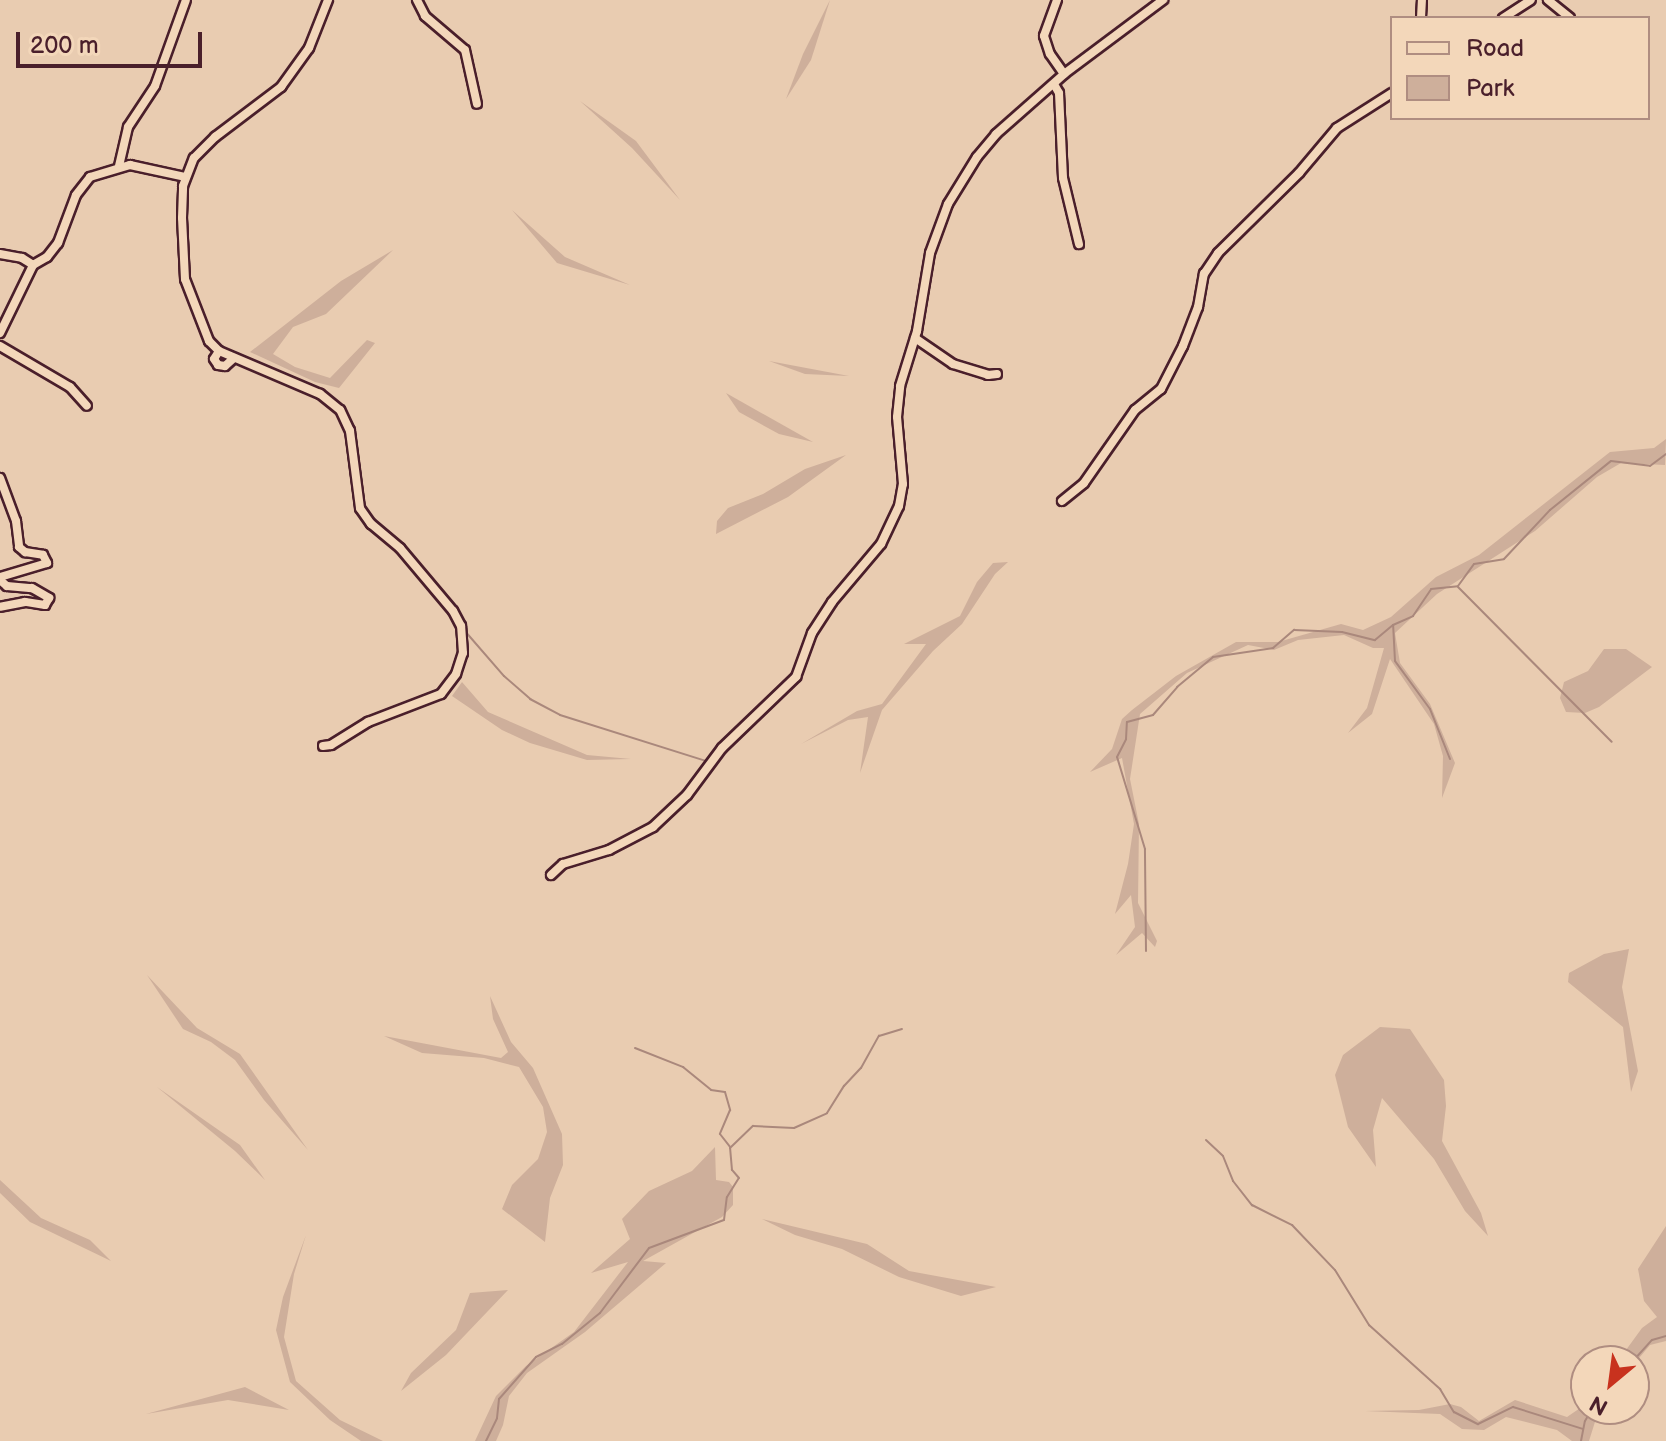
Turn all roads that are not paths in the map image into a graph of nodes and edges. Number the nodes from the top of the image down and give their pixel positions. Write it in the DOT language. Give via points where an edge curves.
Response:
graph roads {
  1 [pos="186,0"];
  2 [pos="328,0"];
  3 [pos="417,0"];
  4 [pos="1057,0"];
  5 [pos="1163,0"];
  6 [pos="1531,0"];
  7 [pos="1548,0"];
  8 [pos="1506,16"];
  9 [pos="1568,16"];
  10 [pos="1064,74"];
  11 [pos="1055,86"];
  12 [pos="1390,94"];
  13 [pos="477,104"];
  14 [pos="119,166"];
  15 [pos="185,177"];
  16 [pos="1079,244"];
  17 [pos="0,254"];
  18 [pos="33,265"];
  19 [pos="0,333"];
  20 [pos="915,338"];
  21 [pos="0,346"];
  22 [pos="219,351"];
  23 [pos="234,358"];
  24 [pos="997,374"];
  25 [pos="87,406"];
  26 [pos="0,478"];
  27 [pos="1062,501"];
  28 [pos="0,578"];
  29 [pos="0,607"];
  30 [pos="323,746"];
  31 [pos="551,875"];
  1 -- 14 [label="street" via="155,86 128,127"];
  2 -- 15 [label="street" via="314,39 291,74 261,105 207,143"];
  3 -- 13 [label="street" via="425,16 465,50"];
  4 -- 10 [label="street" via="1044,36"];
  5 -- 10 [label="street"];
  6 -- 8 [label="street"];
  7 -- 9 [label="street"];
  10 -- 11 [label="street"];
  11 -- 16 [label="street" via="1063,178"];
  11 -- 20 [label="street" via="983,149 948,204 928,263"];
  12 -- 27 [label="street" via="1337,128 1218,253 1204,274 1185,342 1161,389 1135,410 1084,483"];
  14 -- 15 [label="street"];
  14 -- 18 [label="street" via="86,180 58,243"];
  15 -- 22 [label="street" via="185,279 209,341"];
  17 -- 18 [label="street"];
  18 -- 19 [label="street"];
  20 -- 24 [label="street" via="953,364"];
  20 -- 31 [label="street" via="899,401 903,484 895,517 881,544 826,610 796,677 722,748 687,795 653,827 609,850 563,864"];
  21 -- 25 [label="street" via="70,387"];
  22 -- 23 [label="street"];
  22 -- 23 [label="street" via="214,359 218,365"];
  23 -- 30 [label="street" via="320,394 340,410 350,431 360,508 400,548 461,626 463,653 441,694"];
  26 -- 28 [label="street" via="16,521 19,547 43,555 47,563"];
  28 -- 29 [label="street" via="7,586 32,588 49,598 45,605"];
}
